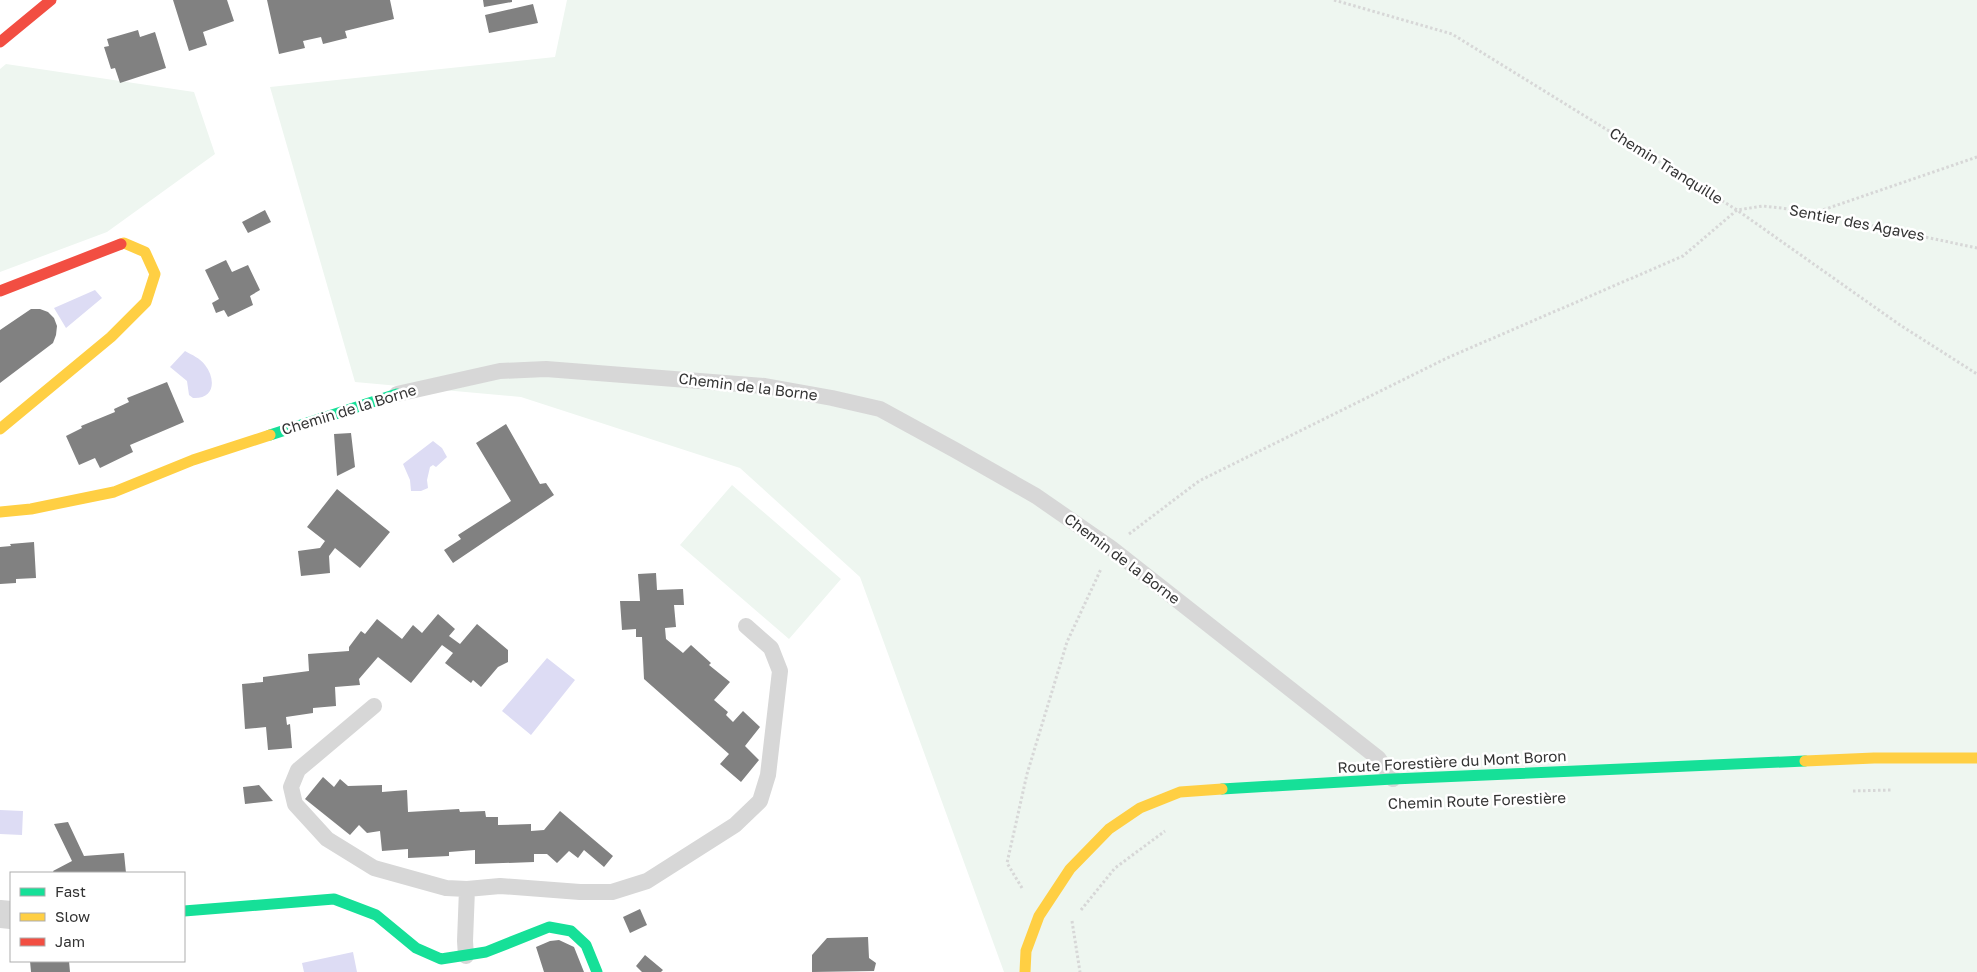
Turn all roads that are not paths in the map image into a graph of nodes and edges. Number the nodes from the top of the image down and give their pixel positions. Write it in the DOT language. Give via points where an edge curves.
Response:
graph roads {
  1 [pos="51,0"];
  2 [pos="0,42"];
  3 [pos="0,291"];
  4 [pos="397,394"];
  5 [pos="0,429"];
  6 [pos="0,512"];
  7 [pos="746,626"];
  8 [pos="374,706"];
  9 [pos="1977,758"];
  10 [pos="1393,779"];
  11 [pos="467,889"];
  12 [pos="185,911"];
  13 [pos="466,956"];
  14 [pos="597,972"];
  15 [pos="1024,972"];
  1 -- 2 [label="street"];
  3 -- 5 [label="street" via="124,243 146,252 155,274 146,302 112,337"];
  4 -- 6 [label="street, Chemin de la Borne" via="193,460 114,492 30,510"];
  4 -- 10 [label="lane, Chemin de la Borne" via="500,372 546,369 765,386 880,410 1036,496 1111,548 1378,758"];
  7 -- 11 [label="lane" via="771,648 780,672 768,775 760,801 735,825 647,881 612,892 500,886"];
  8 -- 11 [label="lane" via="298,770 291,787 295,804 327,839 374,868 446,888"];
  9 -- 10 [label="street, Route Forestière du Mont Boron" via="1874,758"];
  10 -- 15 [label="street, Route Forestière du Mont Boron" via="1180,792 1140,808 1109,829 1070,869 1039,916 1026,951"];
  11 -- 13 [label="lane"];
  12 -- 13 [label="street" via="334,899 376,914 416,948 441,960"];
  13 -- 14 [label="street" via="486,952 550,928 571,931 586,945"];
}
